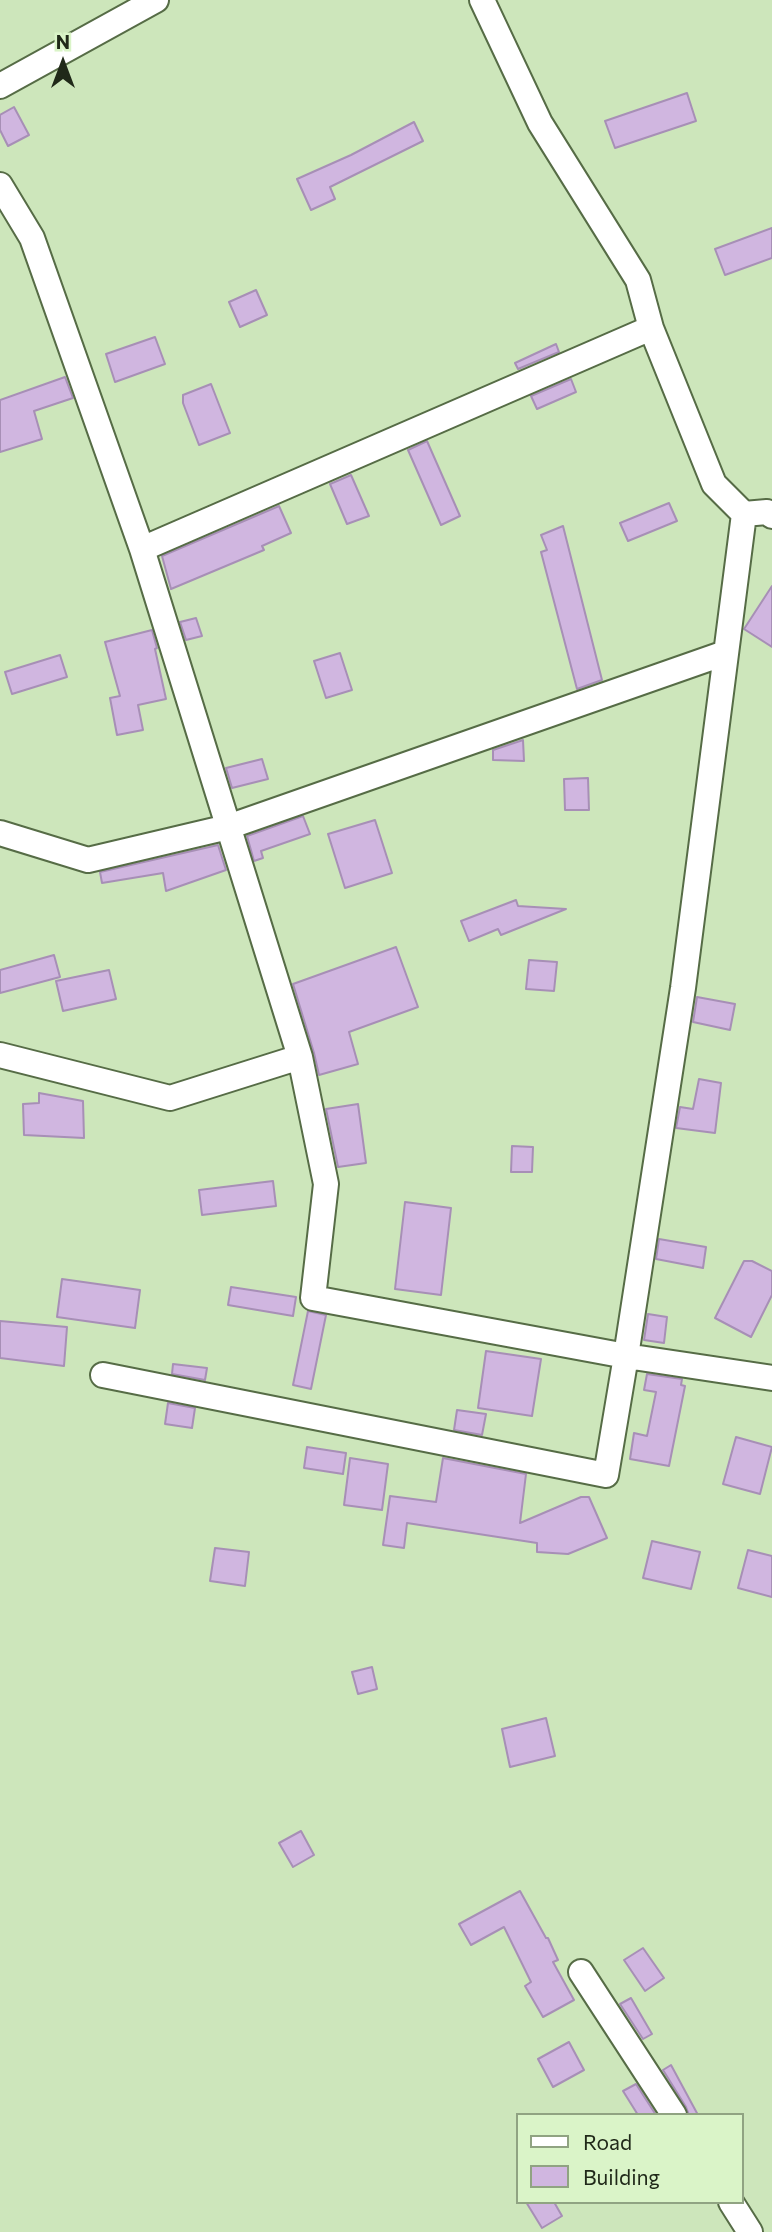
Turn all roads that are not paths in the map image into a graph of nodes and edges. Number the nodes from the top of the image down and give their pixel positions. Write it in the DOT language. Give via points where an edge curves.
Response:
graph roads {
  1 [pos="156,0"];
  2 [pos="482,0"];
  3 [pos="0,86"];
  4 [pos="0,185"];
  5 [pos="651,328"];
  6 [pos="744,514"];
  7 [pos="772,516"];
  8 [pos="142,550"];
  9 [pos="725,653"];
  10 [pos="228,827"];
  11 [pos="0,834"];
  12 [pos="0,1055"];
  13 [pos="300,1057"];
  14 [pos="626,1356"];
  15 [pos="103,1375"];
  16 [pos="772,1378"];
  17 [pos="581,1972"];
  18 [pos="673,2113"];
  19 [pos="732,2204"];
  20 [pos="750,2232"];
  1 -- 3 [label="street"];
  2 -- 5 [label="street" via="540,123 638,280"];
  4 -- 8 [label="street" via="32,238"];
  5 -- 6 [label="street" via="714,484"];
  5 -- 8 [label="street"];
  6 -- 7 [label="street" via="767,512"];
  6 -- 9 [label="street"];
  8 -- 10 [label="street"];
  9 -- 10 [label="street"];
  9 -- 14 [label="street" via="683,988"];
  10 -- 11 [label="street" via="88,860"];
  10 -- 13 [label="street"];
  12 -- 13 [label="street" via="170,1098"];
  13 -- 14 [label="street" via="326,1184 313,1298"];
  14 -- 15 [label="street" via="606,1475"];
  14 -- 16 [label="street"];
  17 -- 18 [label="street"];
  19 -- 20 [label="street"];
}
